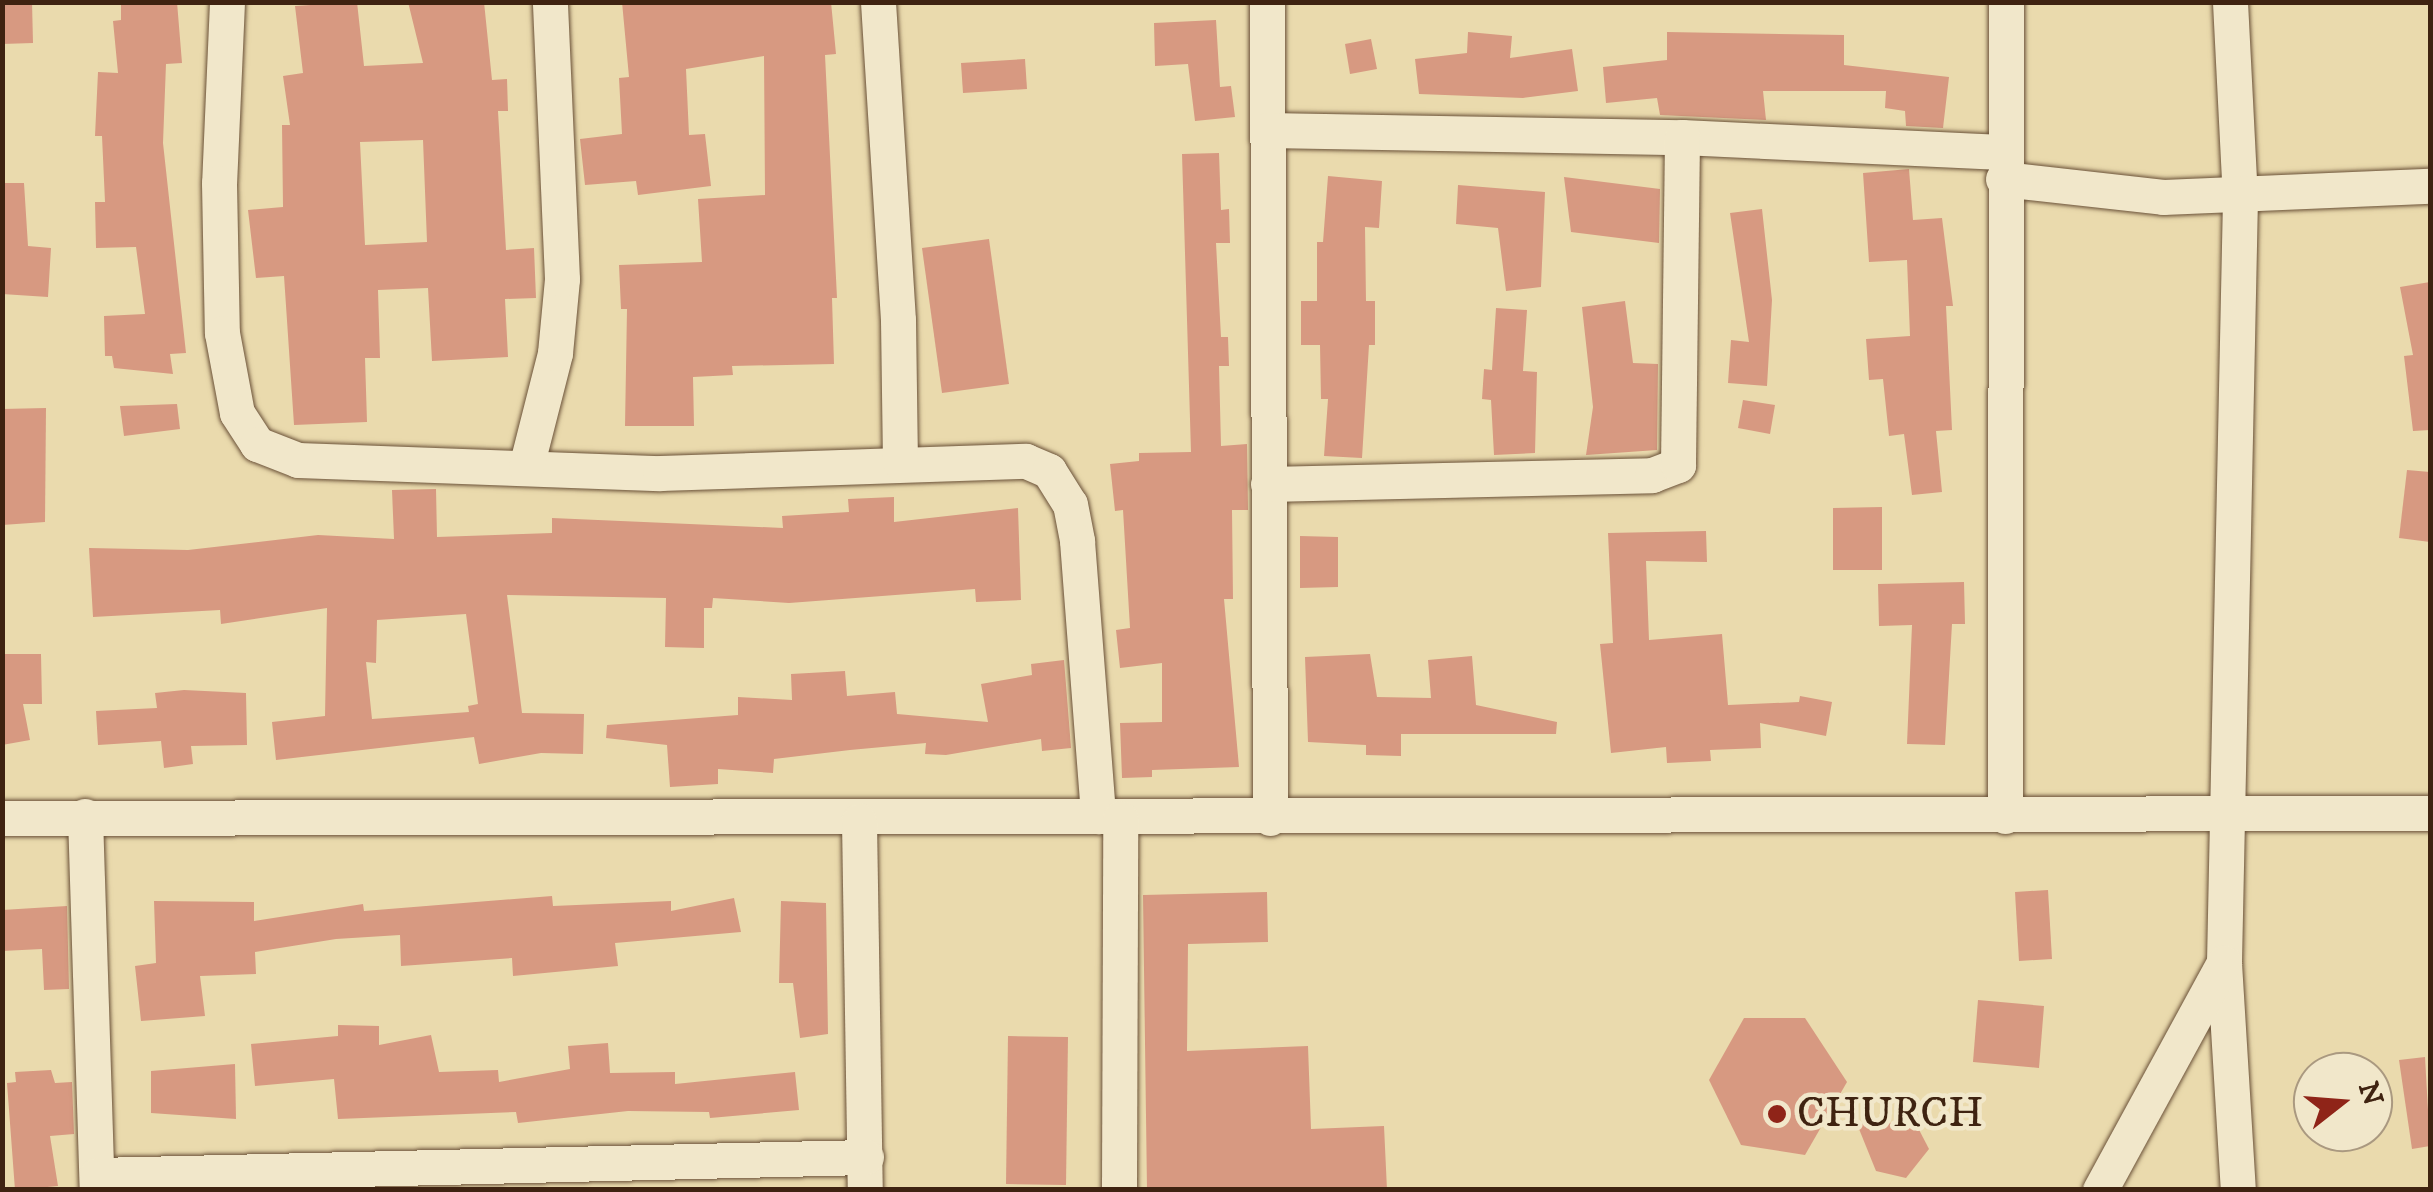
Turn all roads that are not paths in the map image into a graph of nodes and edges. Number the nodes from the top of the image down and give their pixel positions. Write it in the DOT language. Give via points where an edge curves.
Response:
graph roads {
  1 [pos="228,2"];
  2 [pos="550,2"];
  3 [pos="878,2"];
  4 [pos="1266,2"];
  5 [pos="2006,2"];
  6 [pos="2230,2"];
  7 [pos="1267,130"];
  8 [pos="1682,137"];
  9 [pos="2002,166"];
  10 [pos="2430,186"];
  11 [pos="2240,198"];
  12 [pos="900,462"];
  13 [pos="526,467"];
  14 [pos="1268,484"];
  15 [pos="2232,811"];
  16 [pos="2430,812"];
  17 [pos="85,816"];
  18 [pos="2004,816"];
  19 [pos="1109,817"];
  20 [pos="2,818"];
  21 [pos="1270,818"];
  22 [pos="858,821"];
  23 [pos="2224,964"];
  24 [pos="865,1173"];
  25 [pos="97,1182"];
  26 [pos="1119,1190"];
  27 [pos="2100,1190"];
  28 [pos="2238,1190"];
  1 -- 13 [label="street" via="219,184 222,332 237,413 256,444 298,460"];
  2 -- 13 [label="street" via="562,278 555,353"];
  3 -- 12 [label="street"];
  4 -- 7 [label="street"];
  5 -- 9 [label="street"];
  6 -- 11 [label="street"];
  7 -- 8 [label="street"];
  7 -- 14 [label="street"];
  8 -- 9 [label="street"];
  8 -- 14 [label="street" via="1678,465 1652,475"];
  9 -- 11 [label="street" via="2108,195"];
  9 -- 18 [label="street"];
  10 -- 11 [label="street"];
  11 -- 15 [label="street"];
  12 -- 13 [label="street" via="660,472"];
  12 -- 19 [label="street" via="1026,461 1049,471 1060,485 1077,542"];
  14 -- 21 [label="street"];
  15 -- 16 [label="street"];
  15 -- 18 [label="street"];
  15 -- 23 [label="street"];
  17 -- 20 [label="street"];
  17 -- 22 [label="street"];
  17 -- 25 [label="street"];
  18 -- 21 [label="street"];
  19 -- 21 [label="street"];
  19 -- 22 [label="street"];
  19 -- 26 [label="street"];
  22 -- 24 [label="street"];
  23 -- 27 [label="street"];
  23 -- 28 [label="street"];
  24 -- 25 [label="street"];
}
